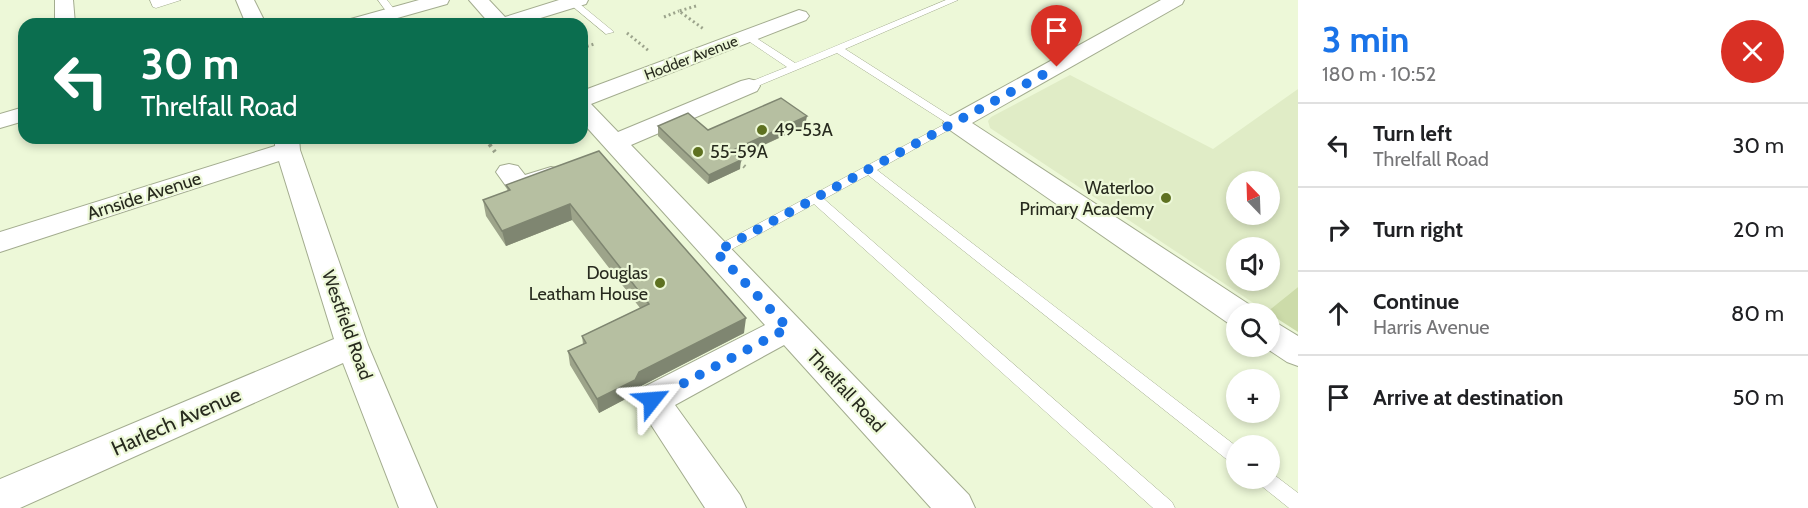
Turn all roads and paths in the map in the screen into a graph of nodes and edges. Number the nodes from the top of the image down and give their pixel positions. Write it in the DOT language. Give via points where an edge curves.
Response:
graph roads {
  1 [pos="64,0"];
  2 [pos="154,0"];
  3 [pos="177,0"];
  4 [pos="245,0"];
  5 [pos="440,0"];
  6 [pos="478,0"];
  7 [pos="954,0"];
  8 [pos="1175,0"];
  9 [pos="573,1"];
  10 [pos="696,6"];
  11 [pos="679,11"];
  12 [pos="391,12"];
  13 [pos="799,16"];
  14 [pos="664,17"];
  15 [pos="65,18"];
  16 [pos="253,18"];
  17 [pos="372,18"];
  18 [pos="495,18"];
  19 [pos="520,18"];
  20 [pos="609,33"];
  21 [pos="747,36"];
  22 [pos="594,44"];
  23 [pos="724,45"];
  24 [pos="588,46"];
  25 [pos="838,49"];
  26 [pos="794,67"];
  27 [pos="749,86"];
  28 [pos="588,97"];
  29 [pos="18,116"];
  30 [pos="0,121"];
  31 [pos="588,122"];
  32 [pos="955,123"];
  33 [pos="287,144"];
  34 [pos="601,153"];
  35 [pos="736,159"];
  36 [pos="745,167"];
  37 [pos="869,170"];
  38 [pos="509,172"];
  39 [pos="816,199"];
  40 [pos="0,242"];
  41 [pos="716,252"];
  42 [pos="1226,305"];
  43 [pos="788,328"];
  44 [pos="1280,341"];
  45 [pos="352,345"];
  46 [pos="1298,353"];
  47 [pos="1226,448"];
  48 [pos="1279,489"];
  49 [pos="0,498"];
  50 [pos="1298,504"];
  51 [pos="418,508"];
  52 [pos="727,508"];
  53 [pos="956,508"];
  54 [pos="1166,508"];
  1 -- 15 [label="street"];
  2 -- 3 [label="lane" via="156,5"];
  4 -- 16 [label="street"];
  5 -- 12 [label="street"];
  6 -- 18 [label="street"];
  7 -- 25 [label="lane"];
  8 -- 32 [label="street"];
  9 -- 19 [label="street"];
  9 -- 20 [label="lane"];
  10 -- 11 [label="path"];
  11 -- 14 [label="path"];
  11 -- 23 [label="path"];
  12 -- 17 [label="street"];
  13 -- 21 [label="street, Hodder Avenue"];
  21 -- 23 [label="street, Hodder Avenue"];
  21 -- 26 [label="lane"];
  22 -- 24 [label="path"];
  23 -- 28 [label="street, Hodder Avenue"];
  25 -- 26 [label="lane"];
  25 -- 32 [label="lane"];
  26 -- 27 [label="lane"];
  27 -- 34 [label="street"];
  29 -- 30 [label="street"];
  31 -- 34 [label="street, Threlfall Road"];
  32 -- 37 [label="lane"];
  32 -- 42 [label="street"];
  33 -- 40 [label="street, Arnside Avenue"];
  33 -- 45 [label="street, Westfield Road"];
  34 -- 38 [label="street" via="520,187"];
  34 -- 41 [label="street, Threlfall Road"];
  35 -- 36 [label="path"];
  37 -- 39 [label="lane"];
  37 -- 47 [label="lane"];
  39 -- 41 [label="lane"];
  39 -- 54 [label="lane"];
  41 -- 43 [label="street, Threlfall Road"];
  43 -- 52 [label="street" via="652,400"];
  43 -- 53 [label="street, Threlfall Road"];
  44 -- 46 [label="street"];
  45 -- 49 [label="street, Harlech Avenue"];
  45 -- 51 [label="street, Westfield Road"];
  48 -- 50 [label="lane"];
}
